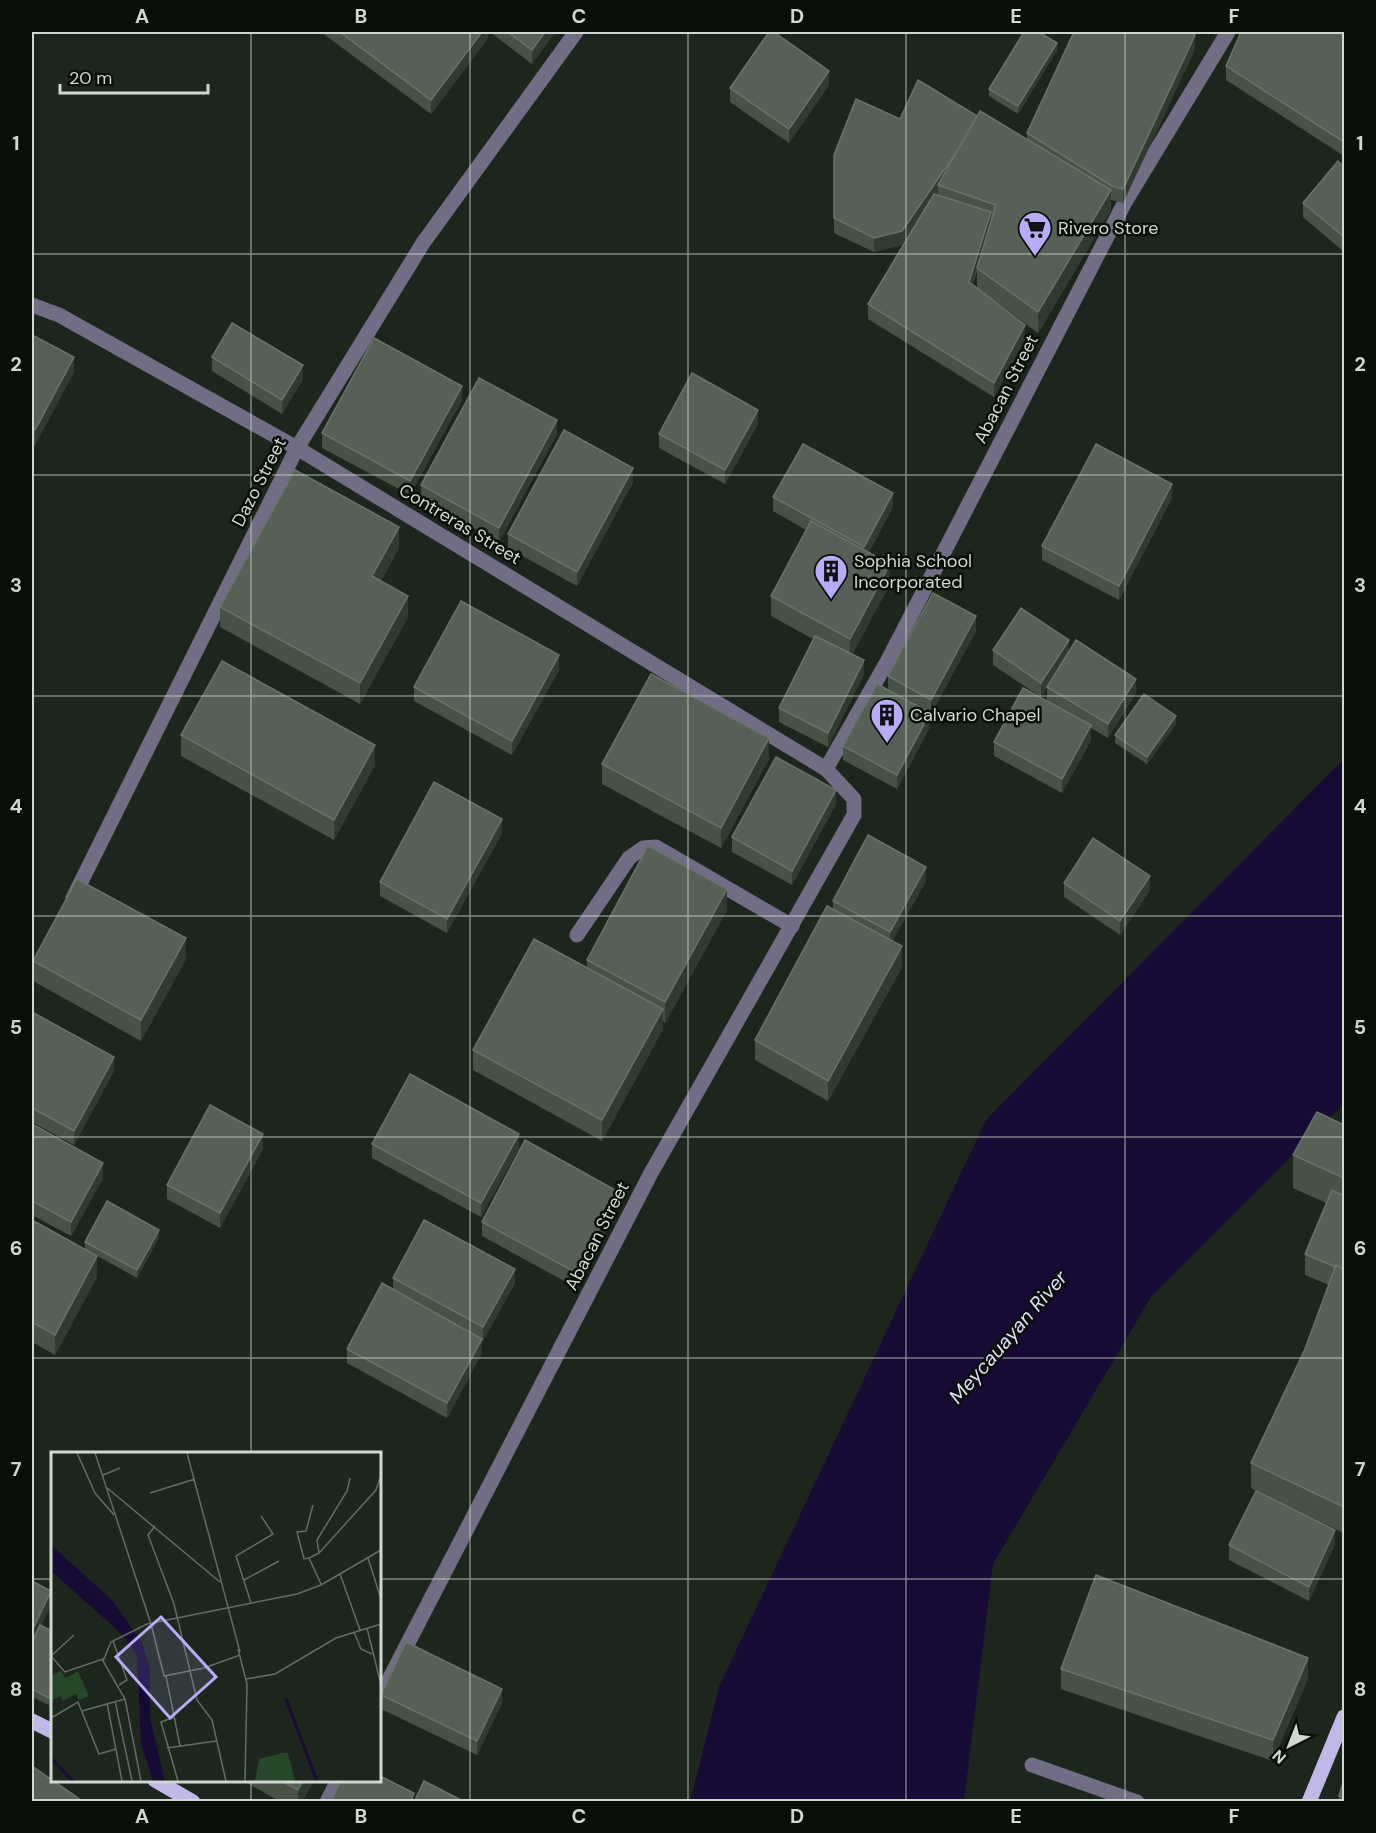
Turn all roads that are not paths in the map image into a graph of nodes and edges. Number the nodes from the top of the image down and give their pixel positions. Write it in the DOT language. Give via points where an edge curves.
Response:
graph roads {
  1 [pos="576,32"];
  2 [pos="1228,32"];
  3 [pos="32,305"];
  4 [pos="297,448"];
  5 [pos="826,769"];
  6 [pos="854,799"];
  7 [pos="69,907"];
  8 [pos="792,926"];
  9 [pos="577,934"];
  10 [pos="381,1695"];
  11 [pos="1344,1717"];
  12 [pos="32,1721"];
  13 [pos="51,1730"];
  14 [pos="1032,1766"];
  15 [pos="158,1782"];
  16 [pos="337,1782"];
  17 [pos="193,1802"];
  18 [pos="327,1802"];
  19 [pos="1137,1802"];
  20 [pos="1309,1802"];
  1 -- 4 [label="street, Dazo Street" via="423,243"];
  2 -- 5 [label="street, Abacan Street" via="1125,202 887,663"];
  3 -- 4 [label="street, Contreras Street" via="59,315"];
  4 -- 5 [label="street, Contreras Street"];
  4 -- 7 [label="street, Dazo Street"];
  5 -- 6 [label="street, Contreras Street"];
  6 -- 8 [label="street, Abacan Street" via="854,815"];
  8 -- 9 [label="street" via="656,847 643,848 629,858"];
  8 -- 10 [label="street, Abacan Street" via="651,1173"];
  11 -- 20 [label="main road"];
  12 -- 13 [label="main road"];
  14 -- 19 [label="street"];
  15 -- 17 [label="main road"];
  16 -- 18 [label="street"];
}
